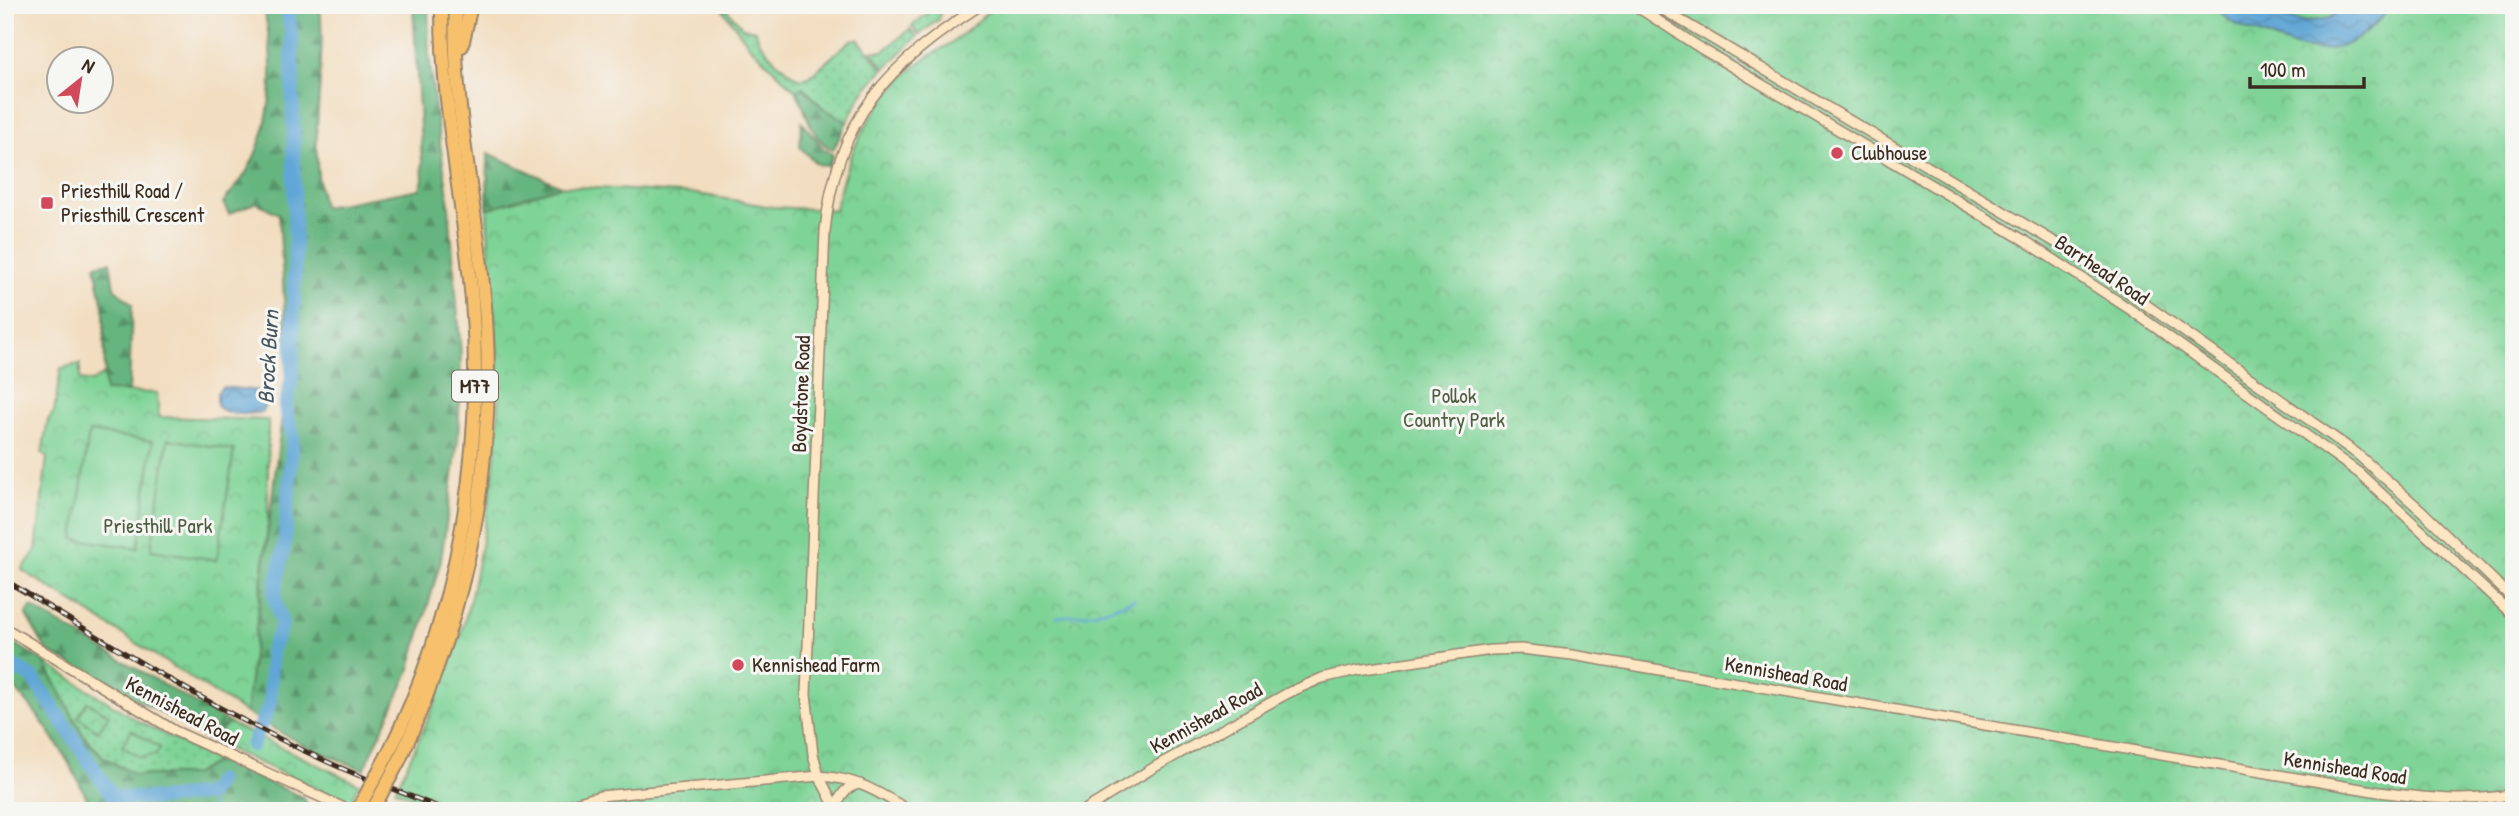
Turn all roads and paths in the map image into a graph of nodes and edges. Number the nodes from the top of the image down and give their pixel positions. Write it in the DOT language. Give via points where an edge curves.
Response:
graph roads {
  1 [pos="435,5"];
  2 [pos="442,5"];
  3 [pos="456,5"];
  4 [pos="471,5"];
  5 [pos="973,5"];
  6 [pos="981,5"];
  7 [pos="1633,5"];
  8 [pos="1656,5"];
  9 [pos="956,21"];
  10 [pos="457,76"];
  11 [pos="444,84"];
  12 [pos="2284,402"];
  13 [pos="2276,413"];
  14 [pos="2514,600"];
  15 [pos="2514,616"];
  16 [pos="5,628"];
  17 [pos="393,758"];
  18 [pos="819,776"];
  19 [pos="861,784"];
  20 [pos="2514,794"];
  21 [pos="837,810"];
  22 [pos="351,811"];
  23 [pos="356,811"];
  24 [pos="372,811"];
  25 [pos="545,811"];
  26 [pos="910,811"];
  27 [pos="1083,811"];
  1 -- 11 [label="highway"];
  2 -- 11 [label="highway, M77"];
  3 -- 10 [label="highway, M77"];
  4 -- 10 [label="highway"];
  5 -- 9 [label="street, Boydstone Road"];
  6 -- 9 [label="street, Boydstone Road"];
  7 -- 13 [label="street, Barrhead Road" via="2049,256"];
  8 -- 12 [label="street, Barrhead Road" via="2070,251"];
  9 -- 18 [label="street, Boydstone Road" via="902,64 868,103 846,142 831,184 825,231 807,665 810,737"];
  10 -- 17 [label="highway, M77" via="483,285 487,427 463,586 443,656"];
  11 -- 17 [label="highway, M77" via="472,302 473,435 463,524 445,602"];
  12 -- 13 [label="street"];
  12 -- 14 [label="street, Barrhead Road" via="2376,469"];
  13 -- 15 [label="street, Barrhead Road" via="2374,486"];
  16 -- 22 [label="street, Kennishead Road" via="176,731"];
  17 -- 23 [label="highway, M77, bridge"];
  17 -- 24 [label="highway, M77, bridge"];
  18 -- 19 [label="street"];
  18 -- 21 [label="street, Boydstone Road"];
  18 -- 25 [label="street" via="600,796"];
  19 -- 21 [label="street" via="846,790"];
  19 -- 26 [label="street"];
  20 -- 27 [label="street, Kennishead Road" via="2478,799 2379,792 1521,649 1322,678"];
}
